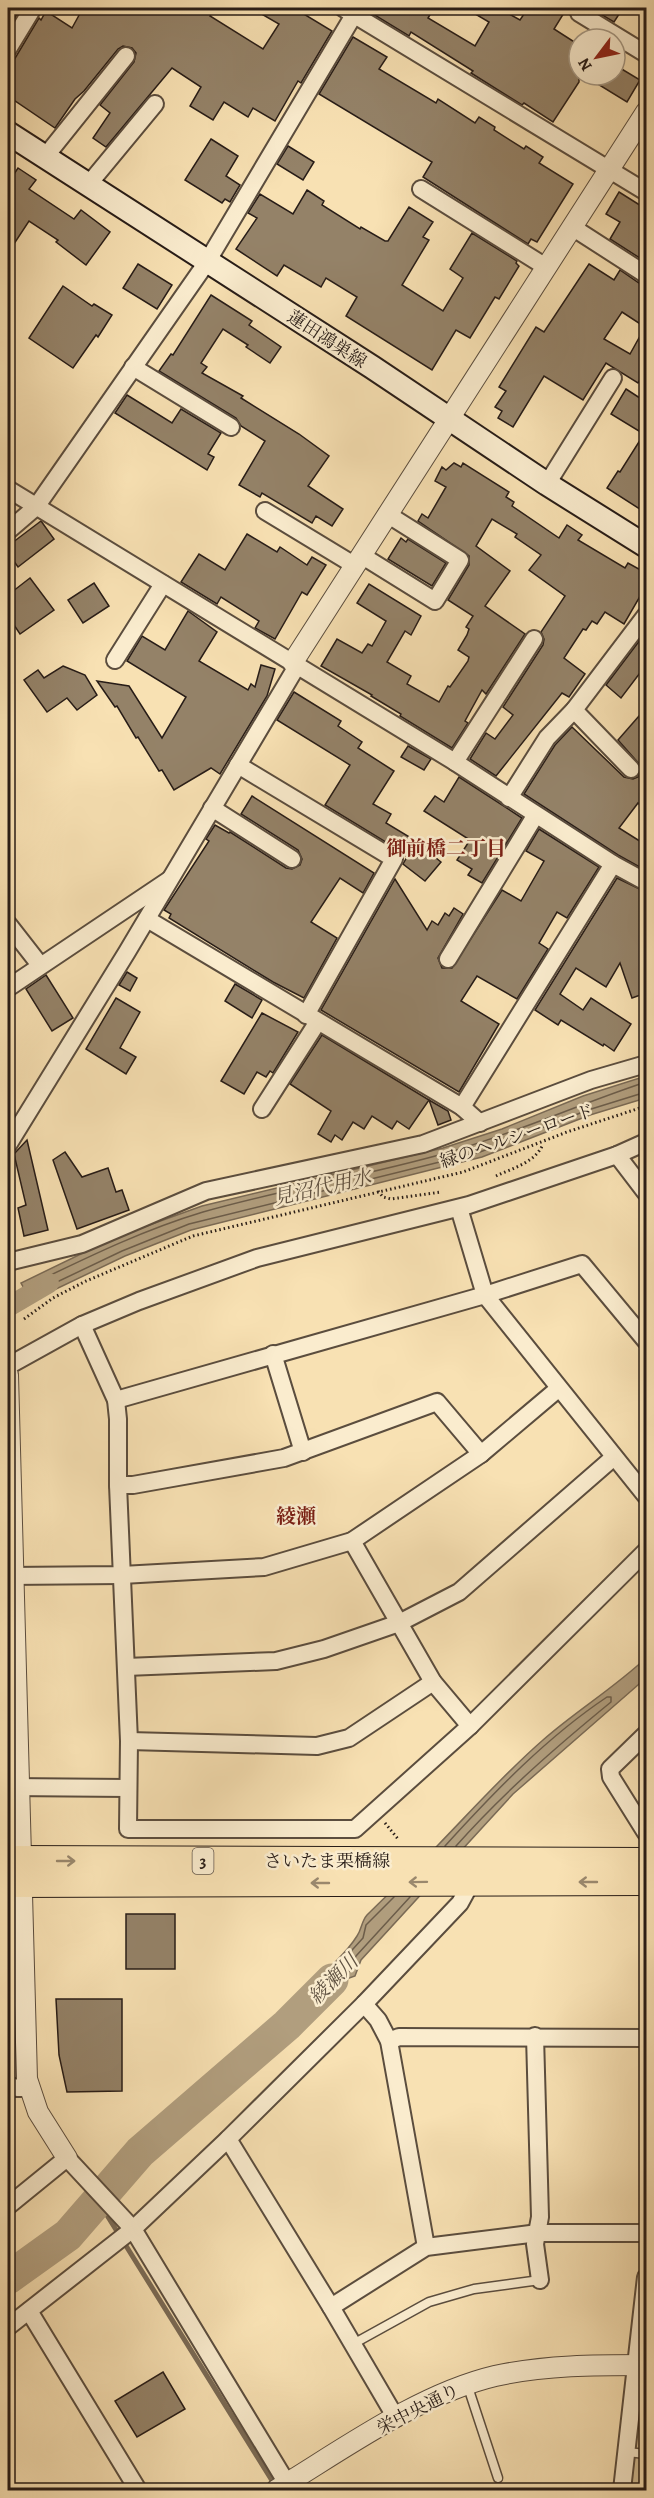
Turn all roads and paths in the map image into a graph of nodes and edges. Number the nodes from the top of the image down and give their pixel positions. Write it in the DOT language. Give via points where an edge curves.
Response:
graph roads {
  1 [pos="33,8"];
  2 [pos="351,10"];
  3 [pos="579,13"];
  4 [pos="8,49"];
  5 [pos="646,54"];
  6 [pos="126,56"];
  7 [pos="155,104"];
  8 [pos="646,112"];
  9 [pos="8,133"];
  10 [pos="45,157"];
  11 [pos="609,169"];
  12 [pos="88,185"];
  13 [pos="421,189"];
  14 [pos="646,192"];
  15 [pos="572,227"];
  16 [pos="207,262"];
  17 [pos="546,267"];
  18 [pos="645,274"];
  19 [pos="133,367"];
  20 [pos="614,378"];
  21 [pos="448,418"];
  22 [pos="231,427"];
  23 [pos="547,484"];
  24 [pos="8,489"];
  25 [pos="36,507"];
  26 [pos="265,510"];
  27 [pos="387,513"];
  28 [pos="8,531"];
  29 [pos="646,546"];
  30 [pos="358,560"];
  31 [pos="163,584"];
  32 [pos="646,615"];
  33 [pos="534,639"];
  34 [pos="115,660"];
  35 [pos="293,662"];
  36 [pos="574,710"];
  37 [pos="455,762"];
  38 [pos="238,765"];
  39 [pos="631,769"];
  40 [pos="509,798"];
  41 [pos="212,808"];
  42 [pos="535,816"];
  43 [pos="292,859"];
  44 [pos="613,864"];
  45 [pos="172,878"];
  46 [pos="646,882"];
  47 [pos="147,920"];
  48 [pos="8,924"];
  49 [pos="448,959"];
  50 [pos="40,965"];
  51 [pos="8,988"];
  52 [pos="312,1019"];
  53 [pos="646,1064"];
  54 [pos="646,1106"];
  55 [pos="462,1107"];
  56 [pos="262,1109"];
  57 [pos="480,1123"];
  58 [pos="646,1142"];
  59 [pos="544,1143"];
  60 [pos="8,1144"];
  61 [pos="616,1155"];
  62 [pos="486,1180"];
  63 [pos="378,1191"];
  64 [pos="444,1192"];
  65 [pos="646,1193"];
  66 [pos="459,1208"];
  67 [pos="8,1262"];
  68 [pos="485,1295"];
  69 [pos="24,1319"];
  70 [pos="82,1325"];
  71 [pos="646,1341"];
  72 [pos="273,1354"];
  73 [pos="8,1366"];
  74 [pos="8,1375"];
  75 [pos="558,1389"];
  76 [pos="116,1400"];
  77 [pos="303,1452"];
  78 [pos="481,1455"];
  79 [pos="614,1457"];
  80 [pos="118,1485"];
  81 [pos="646,1496"];
  82 [pos="352,1541"];
  83 [pos="646,1551"];
  84 [pos="122,1575"];
  85 [pos="11,1576"];
  86 [pos="399,1623"];
  87 [pos="126,1666"];
  88 [pos="433,1682"];
  89 [pos="12,1688"];
  90 [pos="470,1726"];
  91 [pos="646,1734"];
  92 [pos="129,1741"];
  93 [pos="14,1787"];
  94 [pos="128,1788"];
  95 [pos="382,1818"];
  96 [pos="646,1833"];
  97 [pos="400,1851"];
  98 [pos="646,1861"];
  99 [pos="15,1871"];
  100 [pos="468,1875"];
  101 [pos="646,1882"];
  102 [pos="364,2004"];
  103 [pos="535,2036"];
  104 [pos="646,2038"];
  105 [pos="389,2041"];
  106 [pos="8,2085"];
  107 [pos="28,2088"];
  108 [pos="228,2139"];
  109 [pos="67,2158"];
  110 [pos="8,2206"];
  111 [pos="133,2229"];
  112 [pos="538,2233"];
  113 [pos="646,2233"];
  114 [pos="426,2247"];
  115 [pos="646,2277"];
  116 [pos="540,2280"];
  117 [pos="331,2307"];
  118 [pos="29,2311"];
  119 [pos="8,2327"];
  120 [pos="353,2344"];
  121 [pos="641,2365"];
  122 [pos="467,2384"];
  123 [pos="396,2418"];
  124 [pos="627,2452"];
  125 [pos="646,2454"];
  126 [pos="498,2478"];
  127 [pos="285,2488"];
  128 [pos="138,2490"];
  129 [pos="622,2490"];
  1 -- 4 [label="street"];
  2 -- 11 [label="street"];
  2 -- 16 [label="street"];
  3 -- 5 [label="street"];
  6 -- 10 [label="street"];
  7 -- 12 [label="street"];
  8 -- 11 [label="street"];
  9 -- 10 [label="main road, 蓮田鴻巣線"];
  10 -- 12 [label="main road, 蓮田鴻巣線"];
  11 -- 14 [label="street"];
  11 -- 15 [label="street"];
  12 -- 16 [label="main road, 蓮田鴻巣線"];
  13 -- 17 [label="street"];
  15 -- 17 [label="street"];
  15 -- 18 [label="street"];
  16 -- 19 [label="street"];
  16 -- 21 [label="main road, 蓮田鴻巣線"];
  17 -- 21 [label="street"];
  19 -- 22 [label="street"];
  19 -- 25 [label="street"];
  20 -- 23 [label="street"];
  21 -- 23 [label="main road, 蓮田鴻巣線"];
  21 -- 27 [label="street"];
  23 -- 29 [label="main road, 蓮田鴻巣線"];
  24 -- 25 [label="street"];
  25 -- 28 [label="street"];
  25 -- 31 [label="street"];
  26 -- 30 [label="street"];
  27 -- 30 [label="street"];
  27 -- 30 [label="street" via="460,560 435,602"];
  30 -- 35 [label="street"];
  31 -- 34 [label="street"];
  31 -- 35 [label="street"];
  32 -- 36 [label="street"];
  33 -- 37 [label="street"];
  35 -- 37 [label="street"];
  35 -- 38 [label="street" via="294,671"];
  36 -- 39 [label="street"];
  36 -- 40 [label="street" via="546,738"];
  37 -- 40 [label="street"];
  38 -- 41 [label="street"];
  38 -- 52 [label="street" via="394,859"];
  40 -- 42 [label="street"];
  41 -- 43 [label="street"];
  41 -- 45 [label="street"];
  42 -- 44 [label="street"];
  42 -- 49 [label="street"];
  44 -- 46 [label="street"];
  44 -- 55 [label="street"];
  45 -- 47 [label="street"];
  45 -- 50 [label="street"];
  47 -- 52 [label="street"];
  47 -- 60 [label="street"];
  48 -- 50 [label="street"];
  50 -- 51 [label="street"];
  52 -- 55 [label="street"];
  52 -- 56 [label="street"];
  53 -- 57 [label="street" via="591,1080"];
  54 -- 59 [label="path, 緑のヘルシーロード"];
  55 -- 57 [label="street"];
  57 -- 67 [label="street" via="423,1144 206,1191 82,1244"];
  58 -- 61 [label="street"];
  59 -- 62 [label="path" via="528,1161"];
  59 -- 63 [label="path, 緑のヘルシーロード" via="463,1172"];
  61 -- 65 [label="street"];
  61 -- 66 [label="street"];
  63 -- 64 [label="path" via="391,1199"];
  63 -- 69 [label="path, 緑のヘルシーロード" via="193,1236 86,1281"];
  66 -- 68 [label="street"];
  66 -- 70 [label="street" via="257,1258"];
  68 -- 71 [label="street" via="582,1264"];
  68 -- 72 [label="street"];
  68 -- 75 [label="street"];
  70 -- 73 [label="street"];
  70 -- 76 [label="street"];
  72 -- 76 [label="street"];
  72 -- 77 [label="street"];
  74 -- 85 [label="street"];
  75 -- 78 [label="street"];
  75 -- 79 [label="street"];
  76 -- 80 [label="street"];
  77 -- 78 [label="street" via="437,1402"];
  77 -- 80 [label="street"];
  78 -- 82 [label="street"];
  79 -- 81 [label="street"];
  79 -- 86 [label="street" via="459,1593"];
  80 -- 84 [label="street"];
  82 -- 84 [label="street" via="264,1567"];
  82 -- 86 [label="street"];
  83 -- 90 [label="street"];
  84 -- 85 [label="street"];
  84 -- 87 [label="street"];
  85 -- 89 [label="street"];
  86 -- 87 [label="street" via="276,1661"];
  86 -- 88 [label="street"];
  87 -- 92 [label="street"];
  88 -- 90 [label="street"];
  88 -- 92 [label="street" via="349,1738 317,1746"];
  89 -- 93 [label="street"];
  90 -- 94 [label="street" via="355,1829 128,1829"];
  91 -- 96 [label="street" via="610,1770"];
  92 -- 94 [label="street"];
  93 -- 94 [label="street"];
  93 -- 99 [label="street"];
  95 -- 97 [label="path"];
  99 -- 97 [label="main road, さいたま栗橋線 / 3, one-way"];
  97 -- 100 [label="main road, さいたま栗橋線 / 3"];
  98 -- 100 [label="main road, さいたま栗橋線 / 3"];
  100 -- 99 [label="main road, さいたま栗橋線 / 3, one-way" via="378,1882"];
  99 -- 107 [label="street"];
  101 -- 100 [label="main road, さいたま栗橋線 / 3, one-way"];
  100 -- 102 [label="street" via="460,1902"];
  102 -- 105 [label="street"];
  102 -- 108 [label="street"];
  103 -- 104 [label="street"];
  103 -- 105 [label="street" via="399,2037"];
  103 -- 112 [label="street"];
  105 -- 114 [label="street"];
  106 -- 107 [label="street"];
  107 -- 109 [label="street"];
  108 -- 111 [label="street"];
  108 -- 117 [label="street"];
  109 -- 110 [label="street"];
  109 -- 111 [label="street"];
  111 -- 118 [label="street"];
  111 -- 127 [label="street"];
  112 -- 113 [label="street"];
  112 -- 114 [label="street"];
  112 -- 116 [label="street" via="535,2244"];
  114 -- 117 [label="street"];
  115 -- 121 [label="street"];
  116 -- 120 [label="lane" via="474,2289 429,2302"];
  117 -- 120 [label="street"];
  118 -- 119 [label="street"];
  118 -- 128 [label="street"];
  120 -- 123 [label="street"];
  121 -- 122 [label="street, 栄中央通り" via="550,2367"];
  121 -- 124 [label="street"];
  122 -- 123 [label="street, 栄中央通り"];
  122 -- 126 [label="lane"];
  123 -- 127 [label="street, 栄中央通り"];
  124 -- 125 [label="lane"];
  124 -- 129 [label="street"];
}
